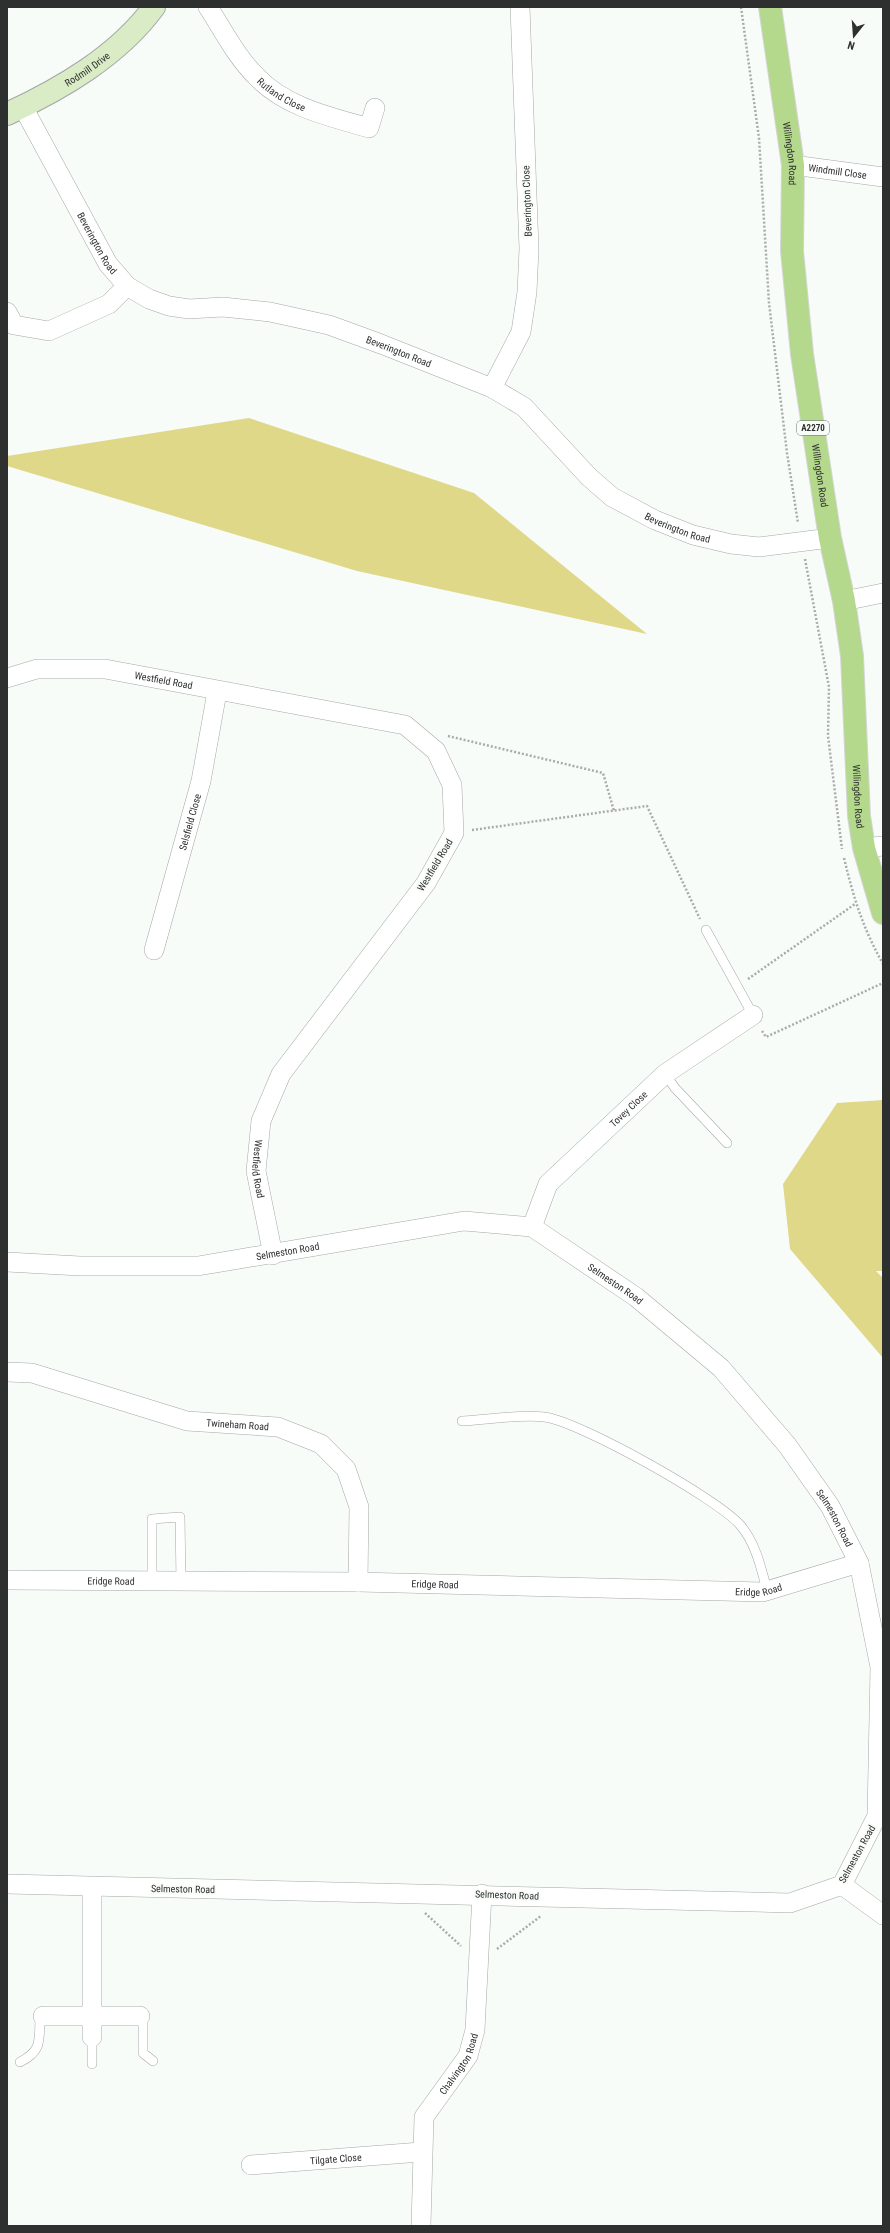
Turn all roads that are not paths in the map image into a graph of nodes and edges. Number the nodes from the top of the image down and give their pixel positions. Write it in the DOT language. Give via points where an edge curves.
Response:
graph roads {
  1 [pos="154,7"];
  2 [pos="208,7"];
  3 [pos="520,7"];
  4 [pos="770,7"];
  5 [pos="375,108"];
  6 [pos="15,111"];
  7 [pos="793,165"];
  8 [pos="883,177"];
  9 [pos="127,286"];
  10 [pos="7,312"];
  11 [pos="492,388"];
  12 [pos="830,538"];
  13 [pos="883,593"];
  14 [pos="844,601"];
  15 [pos="7,678"];
  16 [pos="217,692"];
  17 [pos="873,847"];
  18 [pos="883,914"];
  19 [pos="706,930"];
  20 [pos="154,950"];
  21 [pos="753,1015"];
  22 [pos="665,1074"];
  23 [pos="727,1143"];
  24 [pos="532,1227"];
  25 [pos="274,1255"];
  26 [pos="7,1262"];
  27 [pos="7,1372"];
  28 [pos="462,1421"];
  29 [pos="859,1563"];
  30 [pos="7,1580"];
  31 [pos="152,1581"];
  32 [pos="182,1581"];
  33 [pos="358,1582"];
  34 [pos="767,1590"];
  35 [pos="880,1817"];
  36 [pos="7,1884"];
  37 [pos="842,1885"];
  38 [pos="92,1887"];
  39 [pos="482,1894"];
  40 [pos="883,1915"];
  41 [pos="92,2015"];
  42 [pos="43,2016"];
  43 [pos="140,2016"];
  44 [pos="92,2037"];
  45 [pos="153,2061"];
  46 [pos="20,2062"];
  47 [pos="92,2064"];
  48 [pos="421,2152"];
  49 [pos="251,2165"];
  50 [pos="421,2226"];
  1 -- 6 [label="street, Rodmill Drive" via="144,21 99,62"];
  2 -- 5 [label="street, Rutland Close" via="256,77 280,96 325,116 369,128"];
  3 -- 11 [label="street, Beverington Close" via="528,241 527,292 521,332"];
  4 -- 7 [label="main road, Willingdon Road / A2270"];
  6 -- 9 [label="street, Beverington Road" via="108,264"];
  7 -- 8 [label="street, Windmill Close"];
  7 -- 12 [label="main road, Willingdon Road / A2270" via="792,251 802,354"];
  9 -- 10 [label="street" via="109,304 49,331 14,325"];
  9 -- 11 [label="street, Beverington Road" via="149,299 169,306 189,309 223,307 270,312 329,325"];
  11 -- 12 [label="street, Beverington Road" via="524,407 589,477 612,497 655,520 693,535 731,544 759,547"];
  12 -- 14 [label="main road, Willingdon Road / A2270"];
  13 -- 14 [label="street"];
  14 -- 17 [label="main road, Willingdon Road / A2270" via="852,663 859,816"];
  15 -- 16 [label="street, Westfield Road" via="37,669 106,669"];
  16 -- 20 [label="street, Selsfield Close" via="201,781"];
  16 -- 25 [label="street, Westfield Road" via="405,725 436,751 452,785 454,833 426,883 281,1074 261,1121 256,1171"];
  17 -- 18 [label="main road, Willingdon Road / A2270"];
  19 -- 21 [label="lane"];
  21 -- 22 [label="street, Tovey Close"];
  22 -- 23 [label="lane"];
  22 -- 24 [label="street, Tovey Close" via="548,1184"];
  24 -- 25 [label="street, Selmeston Road" via="464,1221"];
  24 -- 29 [label="street, Selmeston Road" via="636,1297 721,1368 787,1445 830,1506"];
  25 -- 26 [label="street, Selmeston Road" via="198,1266 80,1266"];
  27 -- 33 [label="street, Twineham Road" via="32,1374 187,1421 278,1427 320,1444 346,1469 359,1506"];
  28 -- 34 [label="lane" via="543,1416 561,1420 705,1496 741,1526 756,1552"];
  29 -- 34 [label="street, Eridge Road"];
  29 -- 35 [label="street, Selmeston Road" via="880,1667"];
  30 -- 31 [label="street, Eridge Road"];
  31 -- 32 [label="street, Eridge Road"];
  31 -- 32 [label="lane" via="152,1519 180,1518"];
  32 -- 33 [label="street, Eridge Road"];
  33 -- 34 [label="street, Eridge Road"];
  35 -- 37 [label="street, Selmeston Road"];
  36 -- 38 [label="street, Selmeston Road"];
  37 -- 39 [label="street, Selmeston Road" via="790,1903"];
  37 -- 40 [label="street"];
  38 -- 39 [label="street, Selmeston Road"];
  38 -- 41 [label="street"];
  39 -- 48 [label="street, Chalvington Road" via="475,2030 468,2056 424,2117"];
  41 -- 42 [label="street"];
  41 -- 43 [label="street"];
  41 -- 44 [label="street"];
  42 -- 46 [label="lane" via="40,2019 38,2048 31,2057"];
  43 -- 45 [label="lane" via="143,2019 144,2053"];
  44 -- 47 [label="lane"];
  48 -- 49 [label="street, Tilgate Close"];
  48 -- 50 [label="street, Chalvington Road"];
}
